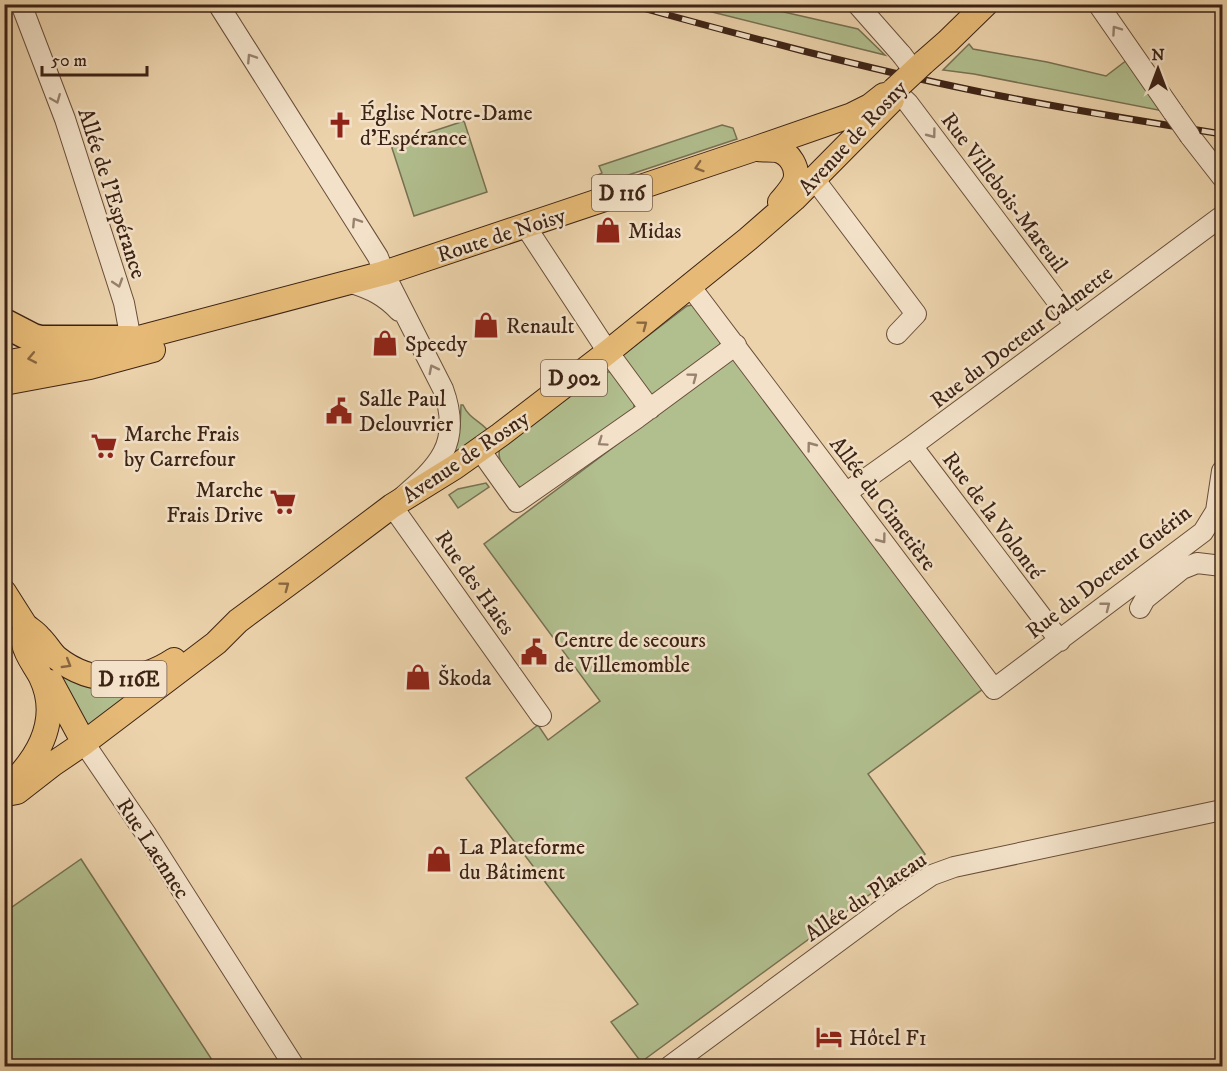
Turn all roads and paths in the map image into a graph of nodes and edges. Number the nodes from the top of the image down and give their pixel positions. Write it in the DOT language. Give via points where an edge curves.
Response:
graph roads {
  1 [pos="21,4"];
  2 [pos="218,4"];
  3 [pos="857,4"];
  4 [pos="986,4"];
  5 [pos="1098,4"];
  6 [pos="913,63"];
  7 [pos="894,90"];
  8 [pos="818,127"];
  9 [pos="754,149"];
  10 [pos="833,161"];
  11 [pos="1222,177"];
  12 [pos="814,180"];
  13 [pos="1222,216"];
  14 [pos="526,226"];
  15 [pos="748,238"];
  16 [pos="384,273"];
  17 [pos="351,283"];
  18 [pos="690,286"];
  19 [pos="407,319"];
  20 [pos="6,325"];
  21 [pos="1074,325"];
  22 [pos="897,334"];
  23 [pos="735,345"];
  24 [pos="123,350"];
  25 [pos="608,352"];
  26 [pos="4,363"];
  27 [pos="4,383"];
  28 [pos="650,409"];
  29 [pos="912,446"];
  30 [pos="480,450"];
  31 [pos="1222,471"];
  32 [pos="846,493"];
  33 [pos="392,506"];
  34 [pos="1174,564"];
  35 [pos="1222,566"];
  36 [pos="4,592"];
  37 [pos="1140,608"];
  38 [pos="238,621"];
  39 [pos="25,625"];
  40 [pos="1060,641"];
  41 [pos="994,689"];
  42 [pos="541,716"];
  43 [pos="84,743"];
  44 [pos="40,748"];
  45 [pos="5,795"];
  46 [pos="1222,810"];
  47 [pos="294,1066"];
  48 [pos="670,1066"];
  1 -- 24 [label="street, Allée de l'Espérance, one-way" via="74,147 124,303"];
  16 -- 2 [label="street, one-way" via="378,256"];
  3 -- 6 [label="street"];
  4 -- 6 [label="main road, Avenue de Rosny / D 902" via="947,42"];
  11 -- 5 [label="street, one-way, bridge"];
  6 -- 7 [label="main road, Avenue de Rosny / D 902, bridge"];
  7 -- 8 [label="main road, Route de Noisy / D 116" via="870,106"];
  7 -- 10 [label="main road, Avenue de Rosny / D 902" via="892,100"];
  7 -- 21 [label="street, Rue Villebois-Mareuil, one-way" via="908,103"];
  8 -- 9 [label="main road, Route de Noisy / D 116"];
  8 -- 10 [label="main road" via="808,135 804,152 818,162"];
  9 -- 14 [label="main road, Route de Noisy / D 116, one-way"];
  9 -- 15 [label="main road, Route de Noisy / D 902" via="785,153 792,161 795,182"];
  10 -- 12 [label="main road, Avenue de Rosny / D 902"];
  12 -- 15 [label="main road, Avenue de Rosny / D 902"];
  12 -- 22 [label="street" via="916,314"];
  13 -- 21 [label="street, Rue du Docteur Calmette"];
  14 -- 16 [label="main road, Route de Noisy / D 116"];
  14 -- 25 [label="street"];
  15 -- 18 [label="main road, Avenue de Rosny / D 902"];
  16 -- 17 [label="main road, Route de Noisy / D 116"];
  16 -- 19 [label="street"];
  17 -- 19 [label="street" via="371,289"];
  17 -- 24 [label="main road, Route de Noisy / D 116"];
  18 -- 23 [label="street, Allée du Cimetière"];
  25 -- 18 [label="main road, Avenue de Rosny / D 902, one-way"];
  33 -- 19 [label="street, one-way" via="435,468 442,458 450,424 443,389"];
  20 -- 24 [label="highway" via="41,340"];
  21 -- 29 [label="street, Rue du Docteur Calmette"];
  28 -- 23 [label="street, one-way"];
  32 -- 23 [label="street, Allée du Cimetière, one-way"];
  24 -- 26 [label="main road, D 116, one-way"];
  24 -- 27 [label="main road, Route de Noisy / D 116" via="90,367"];
  25 -- 28 [label="street"];
  25 -- 30 [label="main road, Avenue de Rosny / D 902"];
  28 -- 30 [label="street, one-way" via="517,502"];
  29 -- 32 [label="street, Rue du Docteur Calmette"];
  29 -- 40 [label="street, Rue de la Volonté"];
  30 -- 33 [label="main road, Avenue de Rosny / D 902"];
  31 -- 34 [label="street, Rue du Docteur Guérin" via="1216,511"];
  32 -- 41 [label="street, Allée du Cimetière, one-way"];
  38 -- 33 [label="main road, Avenue de Rosny / D 902, one-way"];
  33 -- 42 [label="street, Rue des Haies"];
  34 -- 35 [label="street"];
  34 -- 37 [label="street"];
  40 -- 34 [label="street, Rue du Docteur Guérin, one-way"];
  36 -- 39 [label="main road, Rue Laennec / D 116E"];
  39 -- 38 [label="main road, Rue Laennec / D 116E, one-way" via="54,655 81,672 107,679 130,679 165,666"];
  38 -- 43 [label="main road, Avenue de Rosny / D 902" via="216,643"];
  39 -- 43 [label="main road, Rue Laennec / D 116E" via="29,640"];
  39 -- 44 [label="main road, Rue Laennec / D 116E" via="24,644 47,691 50,710"];
  40 -- 41 [label="street, Rue du Docteur Guérin"];
  43 -- 44 [label="main road" via="60,742"];
  43 -- 45 [label="main road, D 902" via="16,792"];
  43 -- 47 [label="street, Rue Laennec"];
  44 -- 45 [label="main road, D 902"];
  46 -- 48 [label="street, Allée du Plateau" via="932,875"];
}
